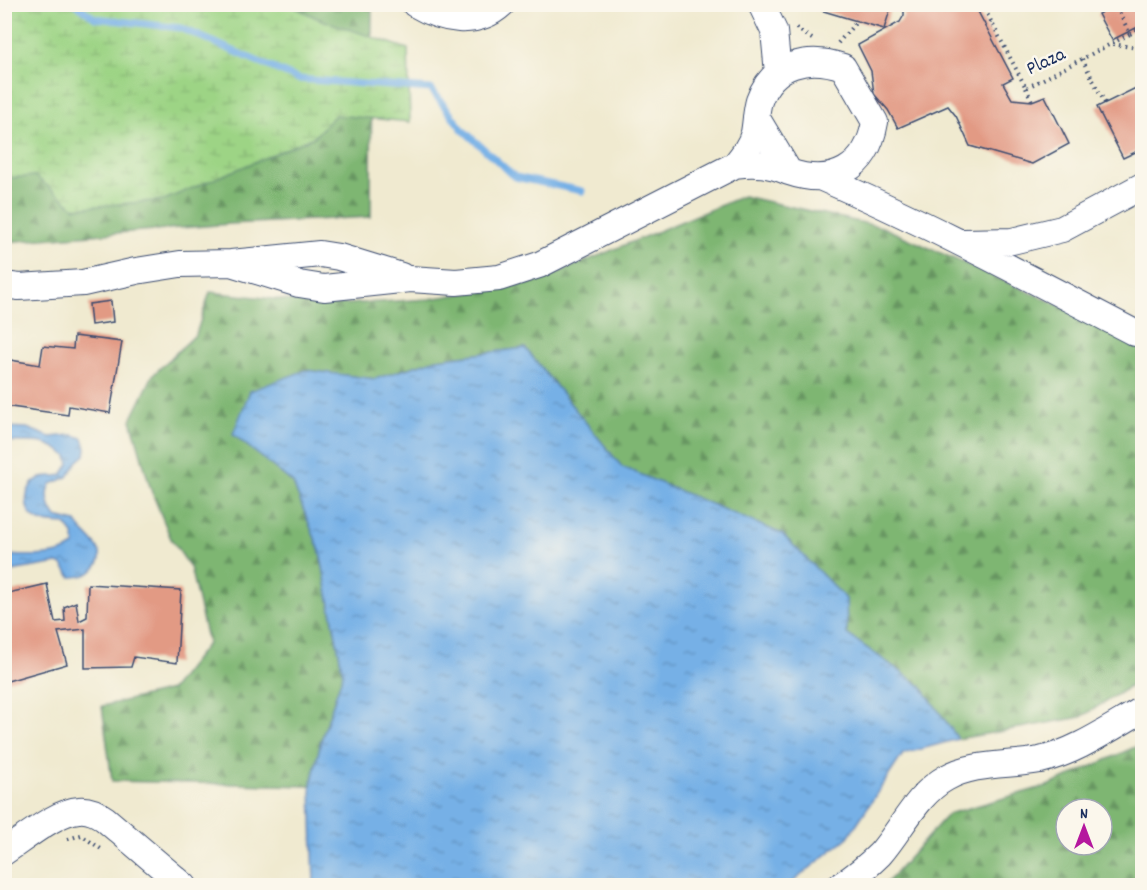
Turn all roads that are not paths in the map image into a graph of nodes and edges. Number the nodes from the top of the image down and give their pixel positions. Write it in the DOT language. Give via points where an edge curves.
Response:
graph roads {
  1 [pos="415,4"];
  2 [pos="502,4"];
  3 [pos="761,4"];
  4 [pos="783,28"];
  5 [pos="815,51"];
  6 [pos="778,73"];
  7 [pos="756,117"];
  8 [pos="735,165"];
  9 [pos="789,172"];
  10 [pos="822,178"];
  11 [pos="1143,186"];
  12 [pos="961,242"];
  13 [pos="4,285"];
  14 [pos="1143,334"];
  15 [pos="1143,710"];
  16 [pos="4,852"];
  17 [pos="184,885"];
  18 [pos="840,885"];
  1 -- 2 [label="lane" via="432,15 455,20 478,17"];
  3 -- 4 [label="lane"];
  4 -- 5 [label="lane"];
  4 -- 6 [label="lane"];
  5 -- 6 [label="lane"];
  5 -- 10 [label="lane" via="843,67 875,122 872,139 853,166"];
  6 -- 7 [label="lane" via="759,100"];
  7 -- 8 [label="lane" via="753,135"];
  7 -- 9 [label="lane"];
  8 -- 9 [label="lane" via="753,162"];
  8 -- 13 [label="lane" via="539,265 499,278 456,282 410,279 320,254 180,264 83,283"];
  9 -- 10 [label="lane" via="804,178"];
  10 -- 12 [label="lane"];
  11 -- 12 [label="lane" via="1062,229 1012,241"];
  12 -- 14 [label="lane"];
  15 -- 18 [label="lane" via="1070,750 1041,760 961,771 943,779 879,854"];
  16 -- 17 [label="lane" via="68,811 81,809 94,812"];
}
